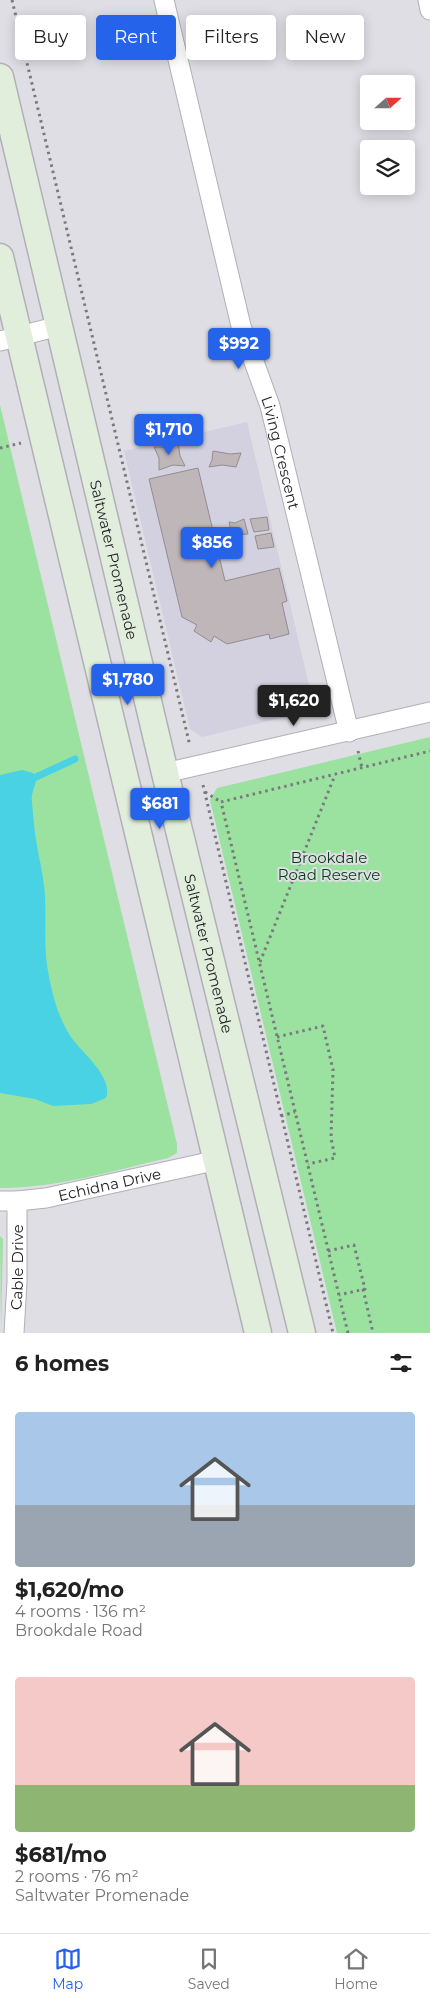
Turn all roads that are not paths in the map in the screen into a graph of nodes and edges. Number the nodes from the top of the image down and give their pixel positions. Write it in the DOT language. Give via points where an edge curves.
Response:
graph roads {
  1 [pos="164,0"];
  2 [pos="428,0"];
  3 [pos="430,10"];
  4 [pos="0,77"];
  5 [pos="0,257"];
  6 [pos="60,326"];
  7 [pos="10,339"];
  8 [pos="430,712"];
  9 [pos="349,732"];
  10 [pos="120,754"];
  11 [pos="165,773"];
  12 [pos="218,1160"];
  13 [pos="9,1201"];
  14 [pos="14,1333"];
  15 [pos="258,1333"];
  16 [pos="302,1333"];
  1 -- 9 [label="street, Living Crescent" via="241,326 270,406"];
  2 -- 3 [label="street"];
  4 -- 6 [label="street, Saltwater Promenade"];
  5 -- 7 [label="street"];
  6 -- 7 [label="street"];
  6 -- 11 [label="street, Saltwater Promenade"];
  7 -- 10 [label="street"];
  8 -- 9 [label="street"];
  9 -- 11 [label="street"];
  10 -- 11 [label="street" via="142,770"];
  10 -- 12 [label="street"];
  11 -- 16 [label="street, Saltwater Promenade"];
  12 -- 13 [label="street, Echidna Drive" via="74,1192"];
  12 -- 15 [label="street"];
  13 -- 14 [label="street, Cable Drive" via="17,1282"];
}
